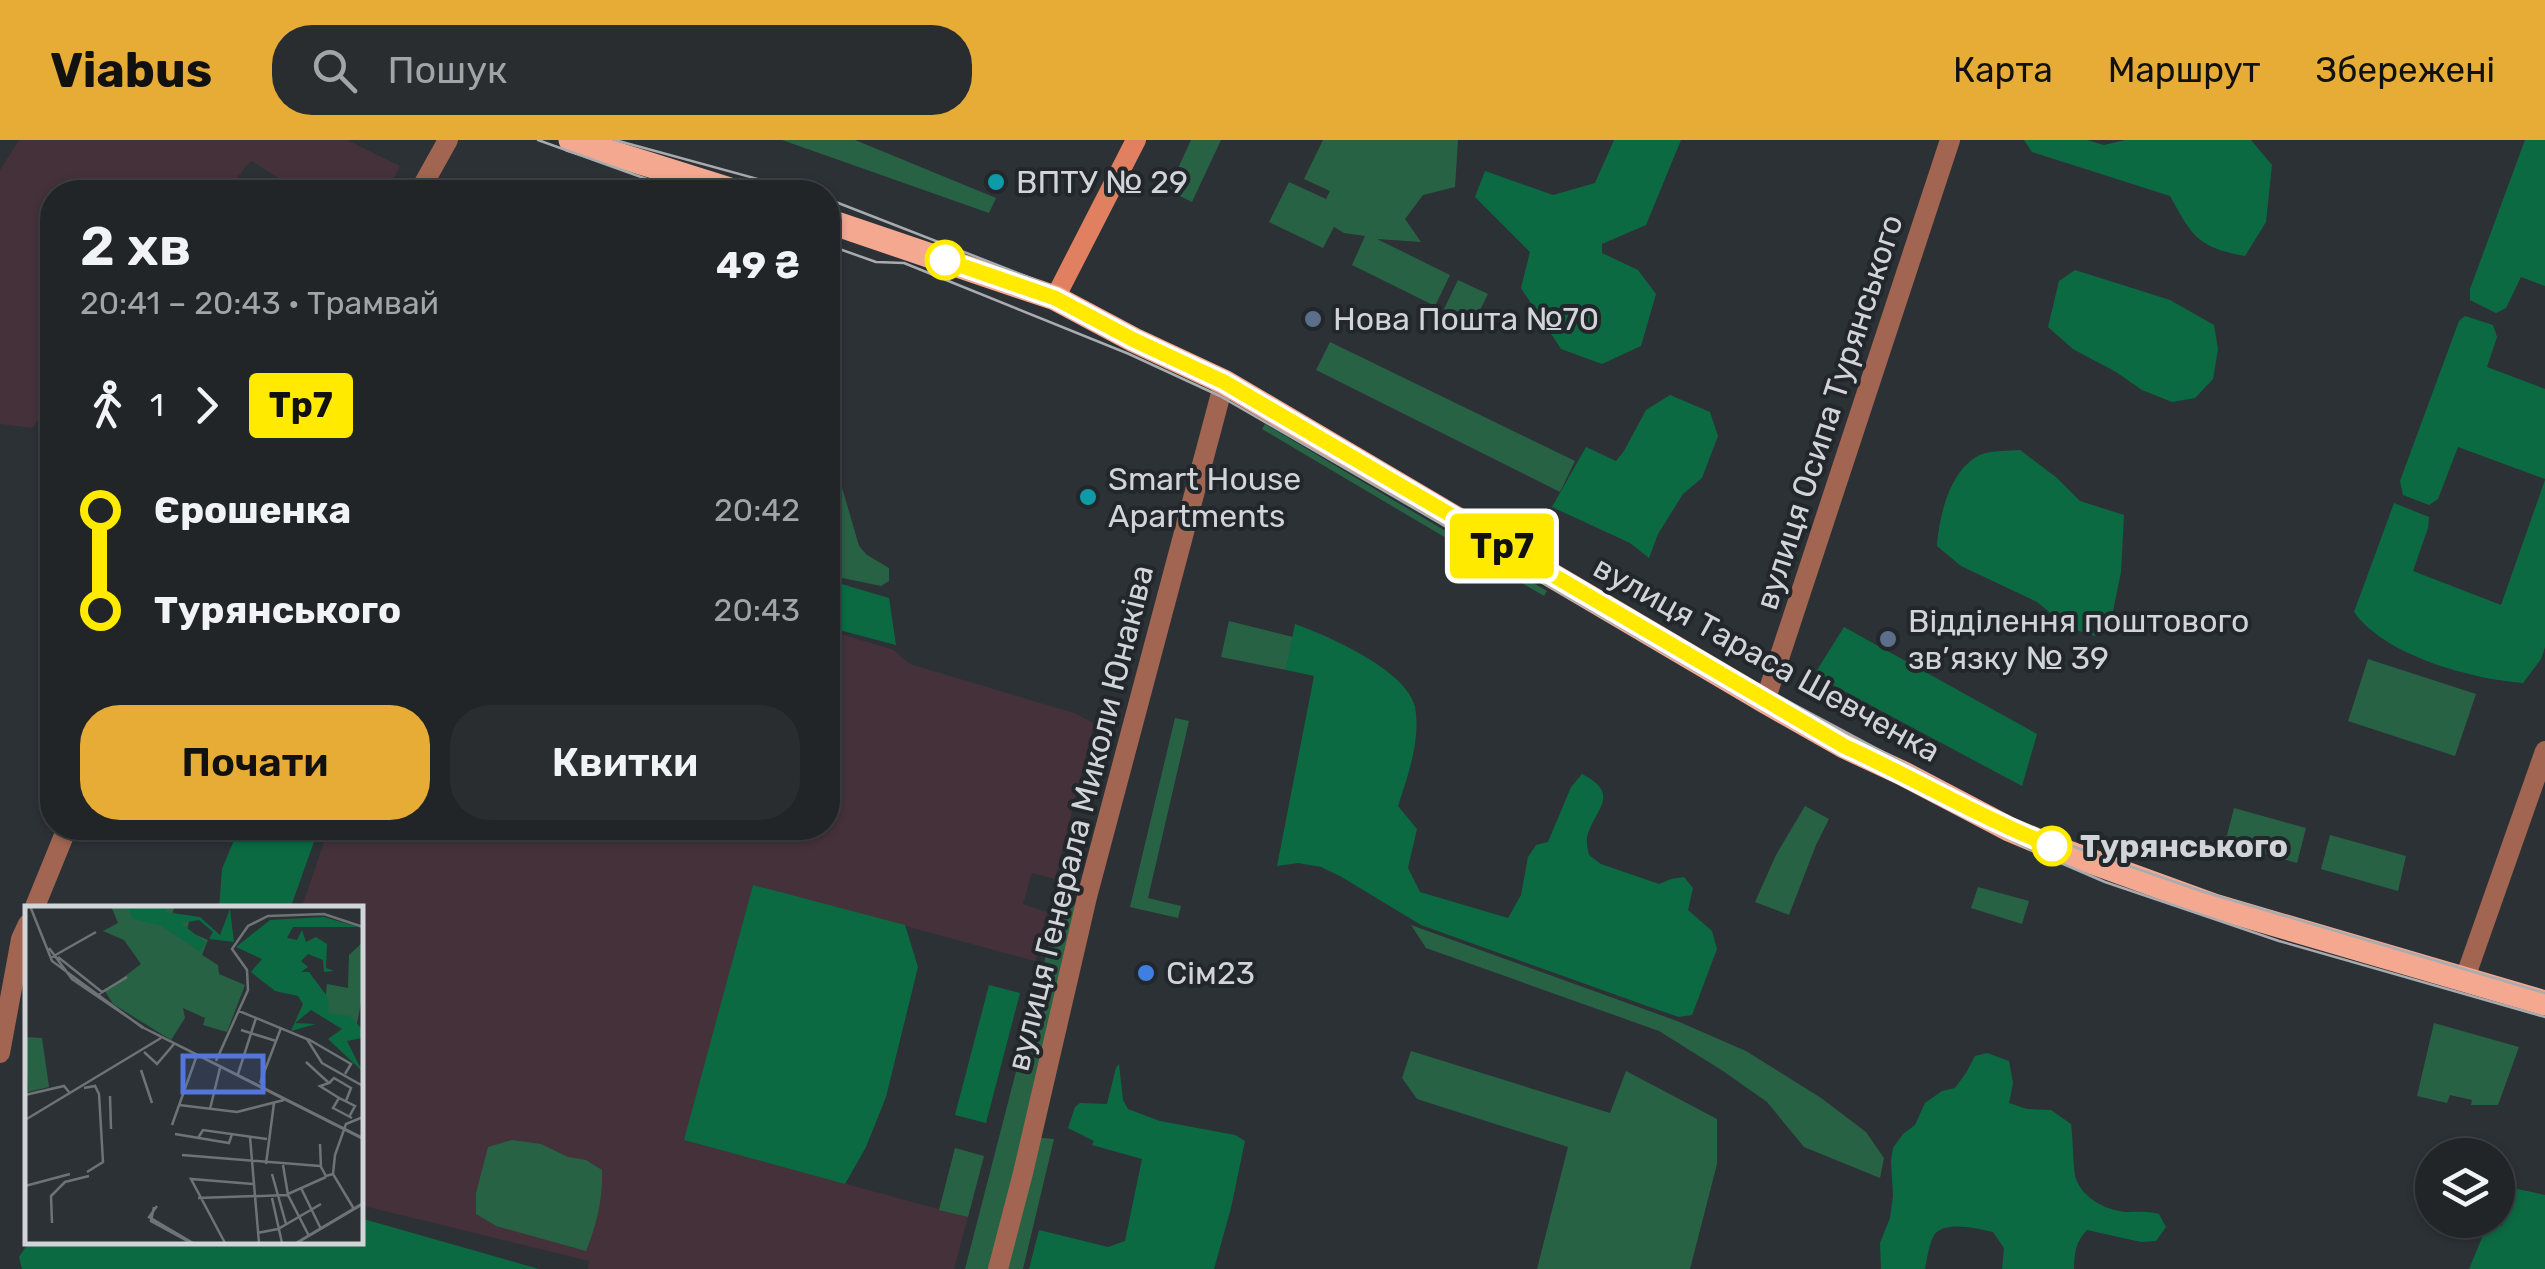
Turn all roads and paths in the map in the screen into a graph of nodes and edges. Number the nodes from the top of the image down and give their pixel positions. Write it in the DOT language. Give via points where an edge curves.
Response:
graph roads {
  1 [pos="448,140"];
  2 [pos="571,140"];
  3 [pos="1136,140"];
  4 [pos="1950,140"];
  5 [pos="426,180"];
  6 [pos="698,180"];
  7 [pos="840,226"];
  8 [pos="1055,298"];
  9 [pos="1224,382"];
  10 [pos="1765,702"];
  11 [pos="2545,751"];
  12 [pos="62,840"];
  13 [pos="35,906"];
  14 [pos="25,930"];
  15 [pos="2465,978"];
  16 [pos="2545,1003"];
  17 [pos="0,1054"];
  18 [pos="998,1269"];
  1 -- 5 [label="street"];
  2 -- 6 [label="main road"];
  3 -- 8 [label="main road"];
  4 -- 10 [label="street, вулиця Осипа Турянського"];
  7 -- 8 [label="main road, вулиця Тараса Шевченка"];
  8 -- 9 [label="main road, вулиця Тараса Шевченка"];
  9 -- 10 [label="main road, вулиця Тараса Шевченка"];
  9 -- 18 [label="street, вулиця Генерала Миколи Юнаківа"];
  10 -- 15 [label="main road, вулиця Тараса Шевченка" via="2052,846 2214,906"];
  11 -- 15 [label="street"];
  12 -- 13 [label="street"];
  14 -- 17 [label="street"];
  15 -- 16 [label="main road, вулиця Тараса Шевченка"];
}
